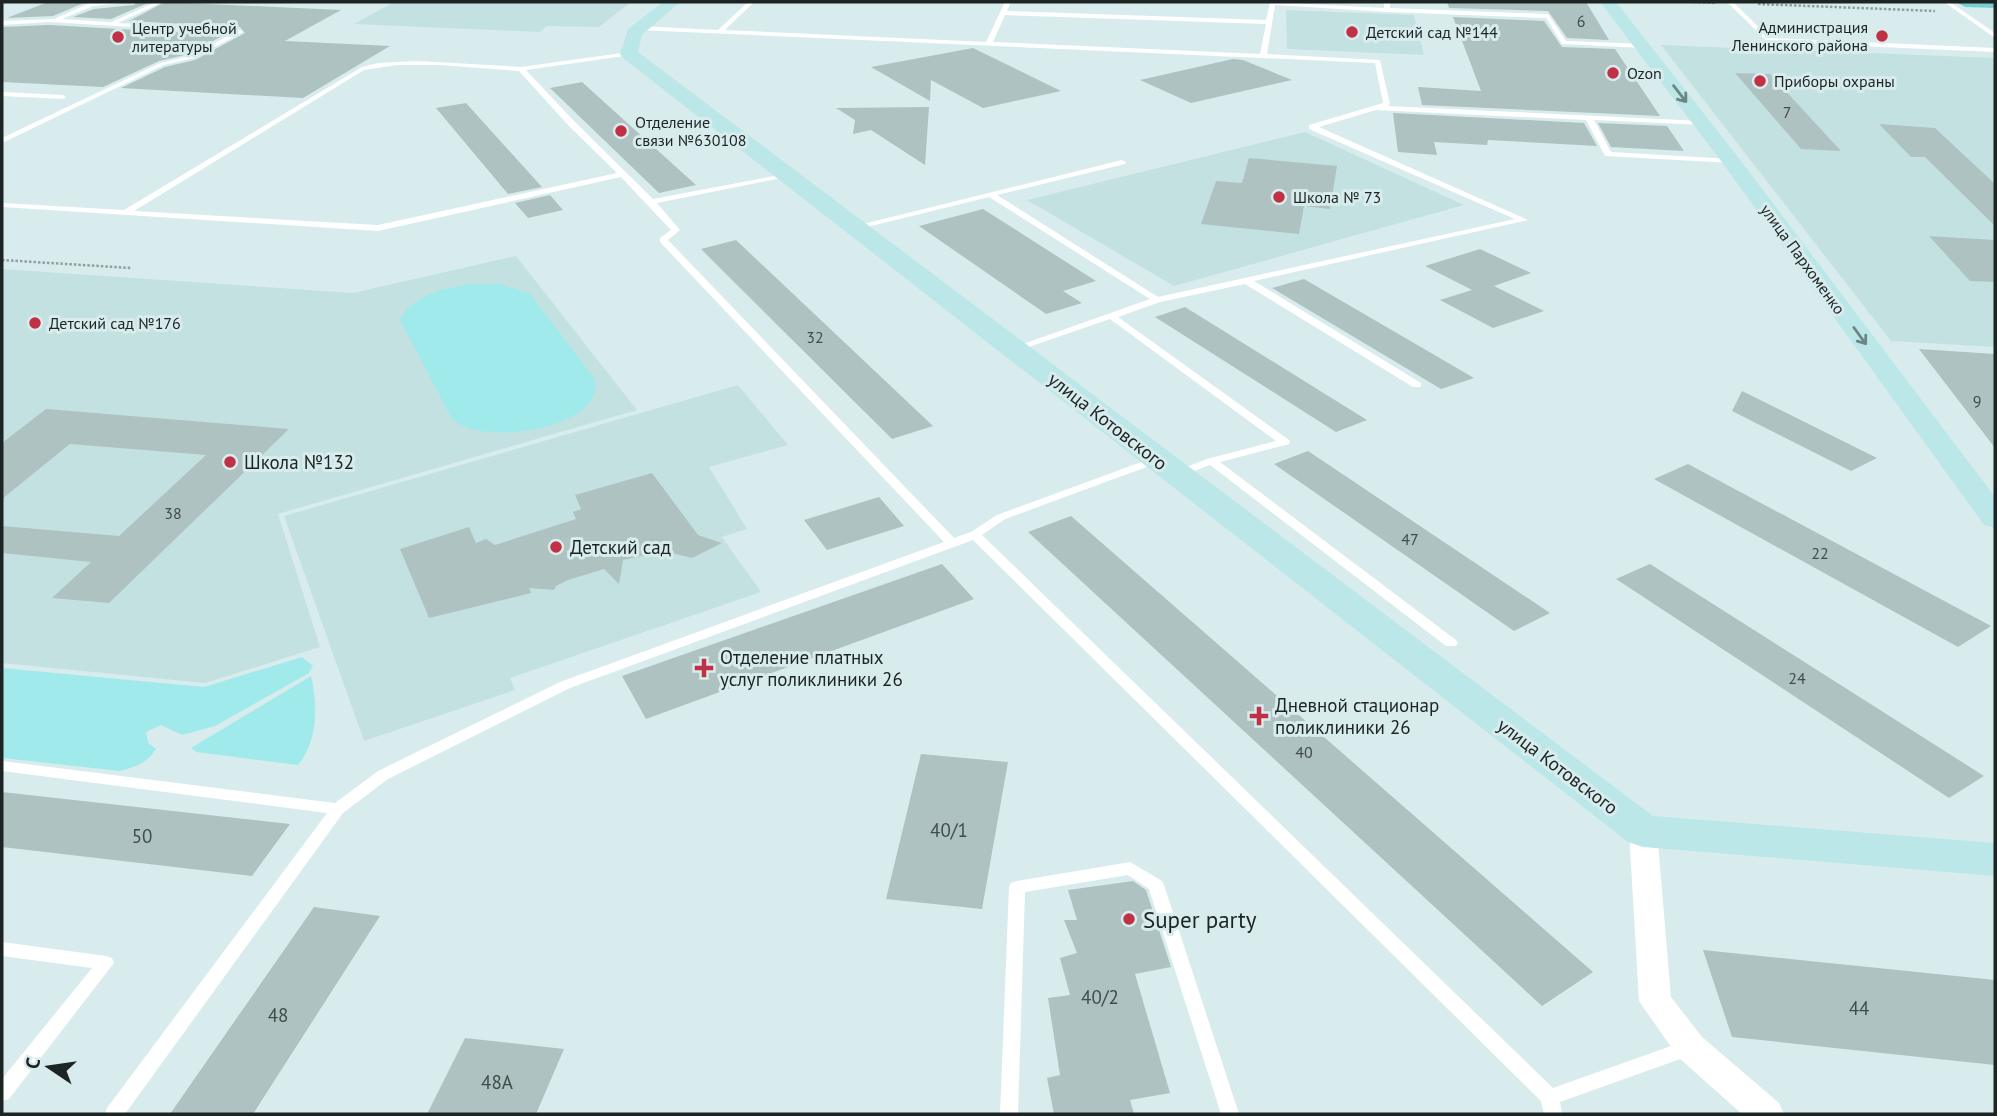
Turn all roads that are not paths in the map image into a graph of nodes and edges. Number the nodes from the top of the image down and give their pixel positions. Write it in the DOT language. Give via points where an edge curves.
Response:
graph roads {
  1 [pos="131,2"];
  2 [pos="159,2"];
  3 [pos="672,2"];
  4 [pos="751,2"];
  5 [pos="1008,2"];
  6 [pos="1608,2"];
  7 [pos="1731,2"];
  8 [pos="1947,2"];
  9 [pos="1995,3"];
  10 [pos="1387,6"];
  11 [pos="1963,7"];
  12 [pos="1003,13"];
  13 [pos="54,20"];
  14 [pos="1269,22"];
  15 [pos="2,23"];
  16 [pos="110,24"];
  17 [pos="719,32"];
  18 [pos="1995,36"];
  19 [pos="634,41"];
  20 [pos="988,45"];
  21 [pos="1643,46"];
  22 [pos="1995,50"];
  23 [pos="1263,57"];
  24 [pos="521,69"];
  25 [pos="2,94"];
  26 [pos="63,97"];
  27 [pos="1373,108"];
  28 [pos="1589,118"];
  29 [pos="1702,123"];
  30 [pos="2,141"];
  31 [pos="1731,160"];
  32 [pos="1122,162"];
  33 [pos="623,174"];
  34 [pos="787,175"];
  35 [pos="990,194"];
  36 [pos="651,202"];
  37 [pos="2,205"];
  38 [pos="126,212"];
  39 [pos="855,227"];
  40 [pos="1247,281"];
  41 [pos="1157,300"];
  42 [pos="1111,316"];
  43 [pos="1014,349"];
  44 [pos="1417,386"];
  45 [pos="1212,461"];
  46 [pos="1168,467"];
  47 [pos="1995,518"];
  48 [pos="975,535"];
  49 [pos="952,543"];
  50 [pos="1451,643"];
  51 [pos="2,766"];
  52 [pos="338,809"];
  53 [pos="1643,831"];
  54 [pos="1995,860"];
  55 [pos="2,949"];
  56 [pos="1690,1047"];
  57 [pos="2,1093"];
  58 [pos="1551,1106"];
  59 [pos="114,1114"];
  60 [pos="1009,1114"];
  61 [pos="1230,1114"];
  62 [pos="1767,1114"];
  1 -- 13 [label="lane" via="92,4"];
  2 -- 16 [label="lane"];
  3 -- 19 [label="street"];
  4 -- 17 [label="lane"];
  5 -- 12 [label="lane"];
  6 -- 21 [label="street, улица Пархоменко"];
  7 -- 22 [label="lane" via="1768,40"];
  8 -- 11 [label="lane"];
  9 -- 11 [label="main road"];
  10 -- 14 [label="lane" via="1272,3"];
  10 -- 21 [label="lane" via="1548,16 1564,43"];
  11 -- 18 [label="lane"];
  12 -- 14 [label="lane"];
  12 -- 20 [label="lane"];
  13 -- 15 [label="lane"];
  13 -- 16 [label="lane"];
  14 -- 23 [label="lane"];
  16 -- 30 [label="lane" via="240,32"];
  17 -- 19 [label="lane"];
  17 -- 20 [label="lane"];
  19 -- 24 [label="lane"];
  19 -- 34 [label="street, улица Котовского"];
  20 -- 23 [label="lane"];
  21 -- 29 [label="street, улица Пархоменко, one-way"];
  23 -- 27 [label="lane" via="1378,61 1387,104"];
  24 -- 33 [label="lane"];
  24 -- 38 [label="lane" via="411,64 362,69"];
  25 -- 26 [label="lane"];
  27 -- 28 [label="lane"];
  27 -- 40 [label="lane" via="1312,127 1524,220"];
  28 -- 29 [label="lane"];
  28 -- 31 [label="lane" via="1608,154"];
  29 -- 31 [label="street, улица Пархоменко"];
  31 -- 47 [label="street, улица Пархоменко, one-way"];
  32 -- 35 [label="lane"];
  33 -- 36 [label="lane"];
  33 -- 38 [label="lane" via="378,228"];
  34 -- 36 [label="lane"];
  34 -- 39 [label="street, улица Котовского"];
  35 -- 39 [label="lane"];
  35 -- 41 [label="lane"];
  36 -- 49 [label="lane" via="676,230 663,240"];
  37 -- 38 [label="lane"];
  39 -- 43 [label="street, улица Котовского"];
  40 -- 41 [label="lane"];
  40 -- 44 [label="lane"];
  41 -- 42 [label="lane"];
  42 -- 43 [label="lane"];
  42 -- 45 [label="lane" via="1285,442"];
  43 -- 46 [label="street, улица Котовского"];
  45 -- 46 [label="lane"];
  45 -- 50 [label="lane"];
  46 -- 48 [label="lane" via="1001,517"];
  46 -- 53 [label="street, улица Котовского"];
  48 -- 49 [label="lane"];
  48 -- 58 [label="lane"];
  49 -- 52 [label="lane" via="565,685 383,775"];
  51 -- 52 [label="lane"];
  52 -- 59 [label="lane"];
  53 -- 54 [label="street"];
  53 -- 56 [label="street" via="1655,1001"];
  55 -- 57 [label="lane" via="106,963"];
  56 -- 58 [label="lane"];
  56 -- 62 [label="street"];
  60 -- 61 [label="lane" via="1017,887 1130,868 1156,885"];
}
